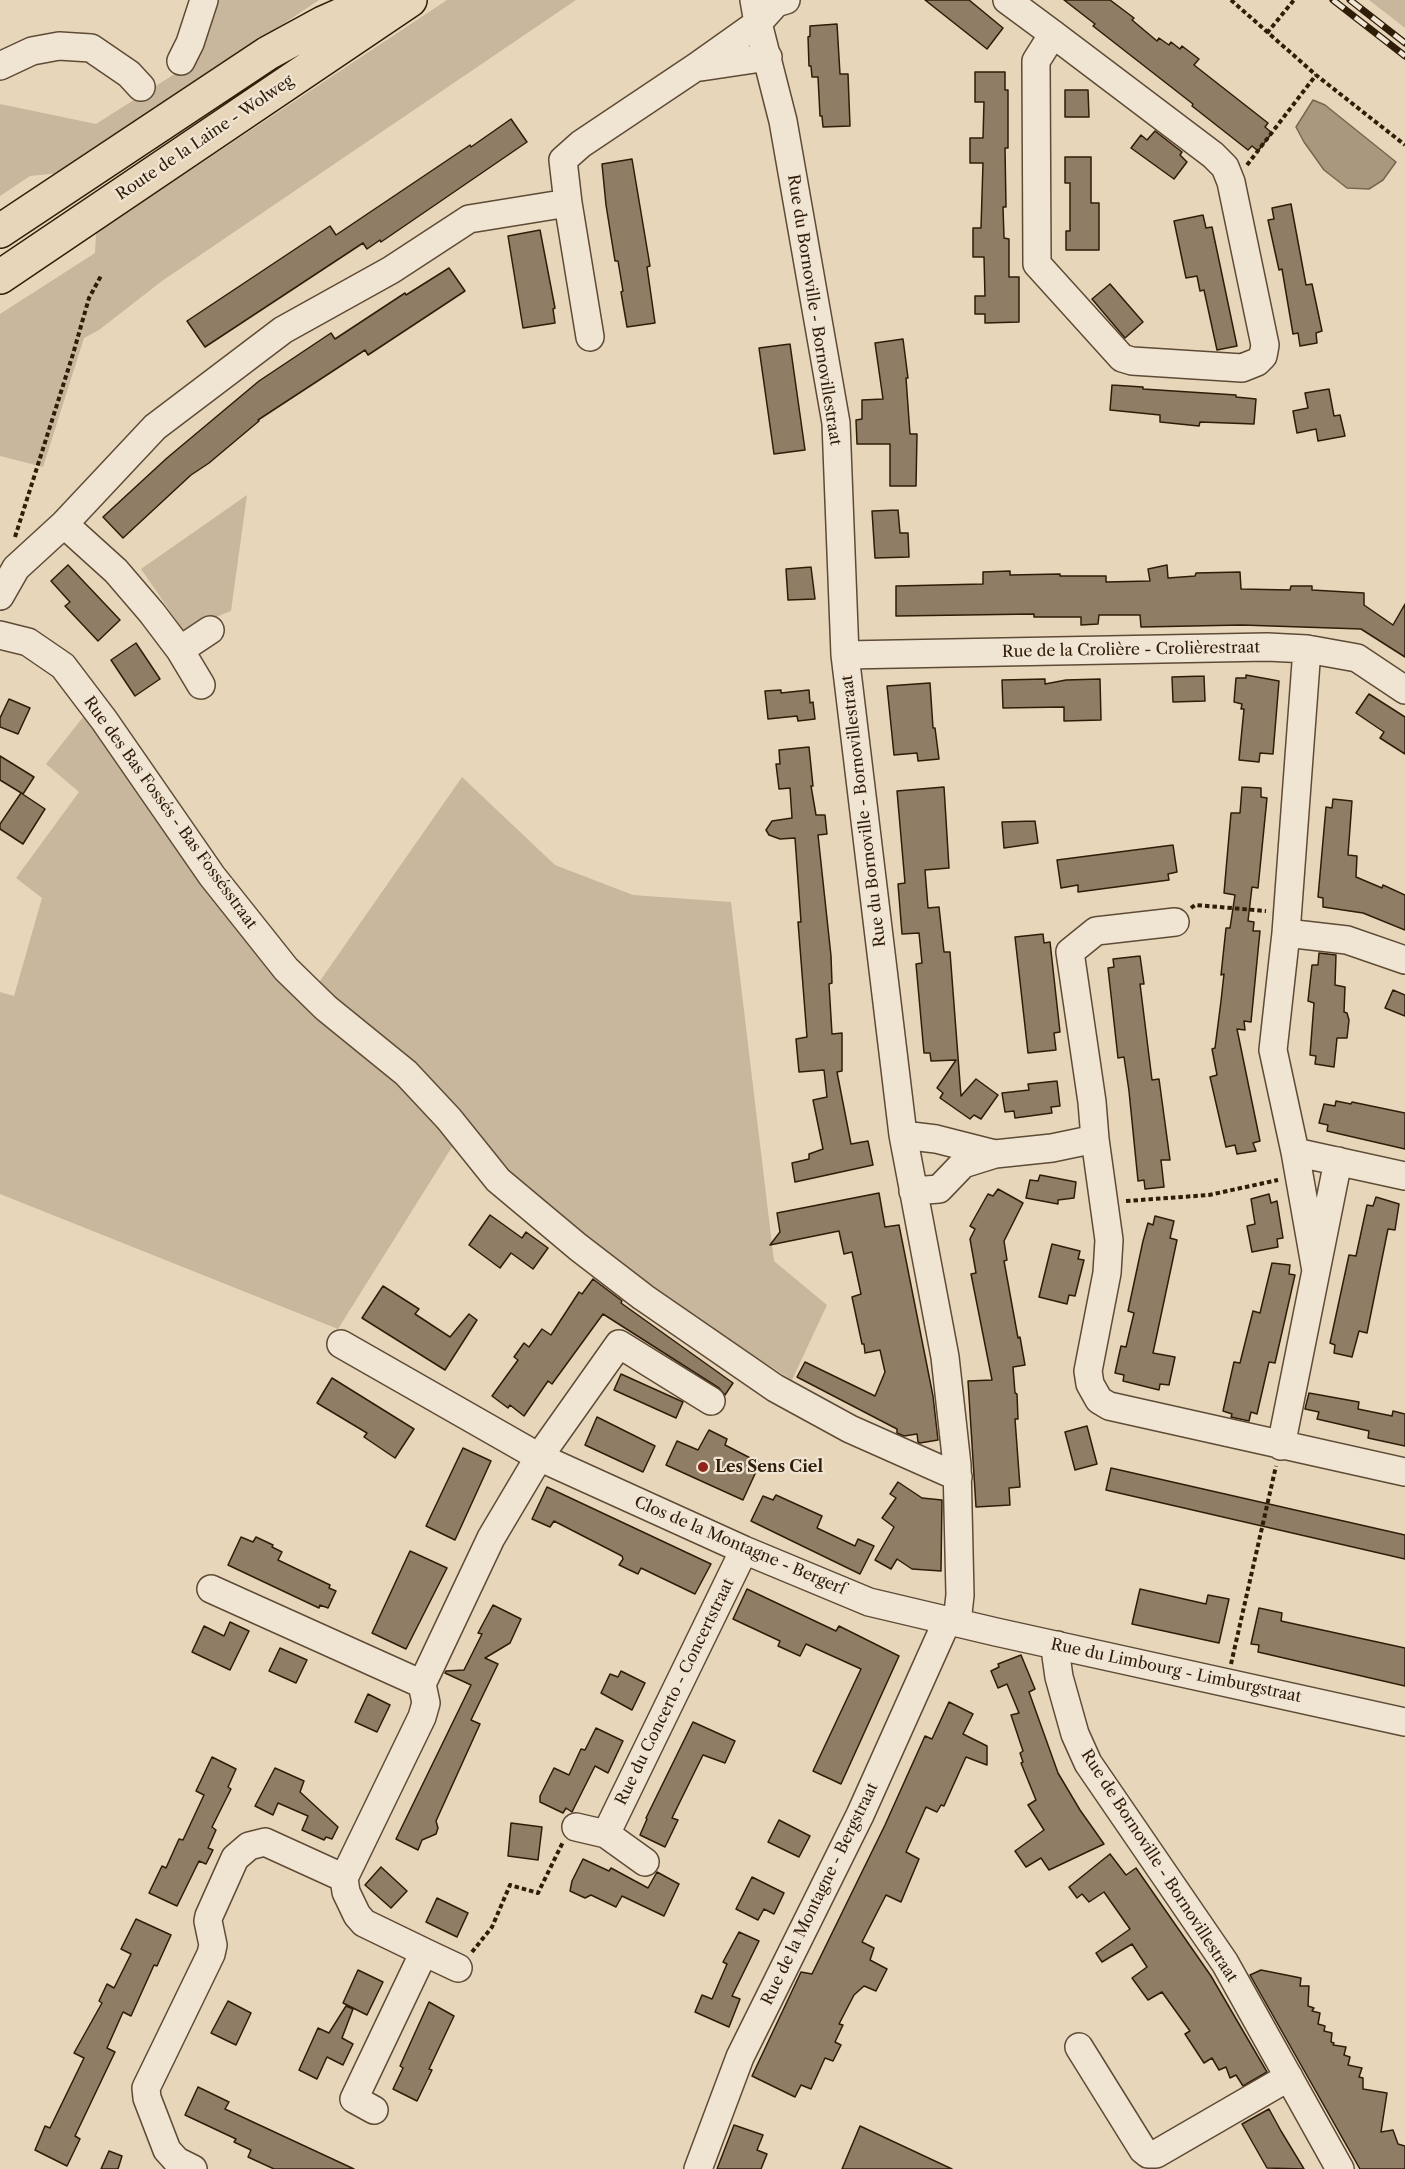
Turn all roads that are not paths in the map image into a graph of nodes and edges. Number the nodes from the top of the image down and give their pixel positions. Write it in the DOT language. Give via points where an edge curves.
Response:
graph roads {
  1 [pos="204,0"];
  2 [pos="375,0"];
  3 [pos="410,0"];
  4 [pos="786,0"];
  5 [pos="1008,0"];
  6 [pos="756,11"];
  7 [pos="1053,34"];
  8 [pos="768,57"];
  9 [pos="182,61"];
  10 [pos="0,66"];
  11 [pos="696,67"];
  12 [pos="141,87"];
  13 [pos="568,203"];
  14 [pos="0,231"];
  15 [pos="0,277"];
  16 [pos="590,337"];
  17 [pos="64,524"];
  18 [pos="0,596"];
  19 [pos="210,630"];
  20 [pos="0,635"];
  21 [pos="1307,649"];
  22 [pos="180,650"];
  23 [pos="845,655"];
  24 [pos="201,684"];
  25 [pos="1405,690"];
  26 [pos="1175,922"];
  27 [pos="1287,923"];
  28 [pos="1405,960"];
  29 [pos="903,1135"];
  30 [pos="1095,1139"];
  31 [pos="995,1154"];
  32 [pos="1338,1161"];
  33 [pos="1297,1164"];
  34 [pos="1405,1176"];
  35 [pos="913,1191"];
  36 [pos="1316,1271"];
  37 [pos="341,1344"];
  38 [pos="711,1401"];
  39 [pos="1281,1446"];
  40 [pos="539,1457"];
  41 [pos="1405,1472"];
  42 [pos="958,1477"];
  43 [pos="744,1550"];
  44 [pos="211,1588"];
  45 [pos="952,1622"];
  46 [pos="1057,1646"];
  47 [pos="422,1684"];
  48 [pos="1405,1722"];
  49 [pos="576,1827"];
  50 [pos="606,1834"];
  51 [pos="645,1862"];
  52 [pos="344,1878"];
  53 [pos="424,1952"];
  54 [pos="458,1968"];
  55 [pos="1079,2047"];
  56 [pos="1289,2077"];
  57 [pos="354,2099"];
  58 [pos="193,2169"];
  59 [pos="698,2169"];
  60 [pos="1340,2169"];
  1 -- 9 [label="street"];
  2 -- 14 [label="highway, Route de la Laine - Wolweg" via="268,53"];
  3 -- 15 [label="highway, Route de la Laine - Wolweg"];
  4 -- 6 [label="street"];
  5 -- 7 [label="street"];
  6 -- 8 [label="street, Rue du Bornoville - Bornovillestraat"];
  6 -- 11 [label="street"];
  7 -- 7 [label="street" via="1036,61 1037,264 1122,358 1132,362 1242,368 1257,362 1265,345 1225,167"];
  8 -- 11 [label="street"];
  8 -- 23 [label="street, Rue du Bornoville - Bornovillestraat" via="785,132 836,423"];
  10 -- 12 [label="street" via="32,51 59,46 91,48"];
  11 -- 13 [label="street" via="569,153 563,160"];
  13 -- 16 [label="street"];
  13 -- 17 [label="street" via="469,219 391,270 283,330 155,427"];
  17 -- 18 [label="street" via="16,568"];
  17 -- 22 [label="street" via="116,571"];
  19 -- 22 [label="street"];
  20 -- 42 [label="street, Rue des Bas Fossés - Bas Fossésstraat" via="28,642 63,666 212,876 286,969 326,1008 406,1073 498,1180 643,1297 775,1388 850,1429"];
  21 -- 23 [label="street, Rue de la Crolière - Crolièrestraat"];
  21 -- 25 [label="street, Rue de la Crolière - Crolièrestraat" via="1357,658"];
  21 -- 27 [label="street"];
  22 -- 24 [label="street"];
  23 -- 29 [label="street, Rue du Bornoville - Bornovillestraat"];
  26 -- 30 [label="street" via="1096,931 1070,952"];
  27 -- 28 [label="street"];
  27 -- 33 [label="street" via="1273,1050"];
  29 -- 31 [label="street"];
  29 -- 35 [label="street, Rue du Bornoville - Bornovillestraat"];
  30 -- 31 [label="street"];
  30 -- 39 [label="street" via="1109,1240 1088,1371 1095,1395 1109,1406"];
  31 -- 35 [label="street" via="963,1164 939,1189"];
  32 -- 33 [label="street"];
  32 -- 34 [label="street"];
  32 -- 36 [label="street"];
  33 -- 36 [label="street"];
  35 -- 42 [label="street, Rue du Bornoville - Bornovillestraat" via="947,1368"];
  36 -- 39 [label="street"];
  37 -- 40 [label="street, Clos de la Montagne - Bergerf"];
  38 -- 40 [label="street" via="619,1344"];
  39 -- 41 [label="street"];
  40 -- 43 [label="street, Clos de la Montagne - Bergerf"];
  40 -- 47 [label="street" via="502,1517"];
  42 -- 45 [label="street, Rue du Bornoville - Bornovillestraat" via="960,1595"];
  43 -- 45 [label="street, Clos de la Montagne - Bergerf" via="869,1602"];
  43 -- 50 [label="street, Rue du Concerto - Concertstraat"];
  44 -- 47 [label="street"];
  45 -- 46 [label="street, Rue du Limbourg - Limburgstraat"];
  45 -- 59 [label="street, Rue de la Montagne - Bergstraat" via="740,2057"];
  46 -- 48 [label="street, Rue du Limbourg - Limburgstraat"];
  46 -- 56 [label="street, Rue de Bornoville - Bornovillestraat" via="1059,1677 1075,1734 1088,1763 1225,1964"];
  47 -- 52 [label="street" via="426,1703 422,1717"];
  49 -- 50 [label="street"];
  50 -- 51 [label="street"];
  52 -- 53 [label="street" via="346,1892 364,1923"];
  52 -- 58 [label="street" via="265,1842 249,1846 236,1858 208,1916 211,1954 146,2088 167,2150"];
  53 -- 54 [label="street"];
  53 -- 57 [label="street"];
  55 -- 56 [label="street" via="1148,2154 1156,2154"];
  56 -- 60 [label="street, Rue de Bornoville - Bornovillestraat"];
}
